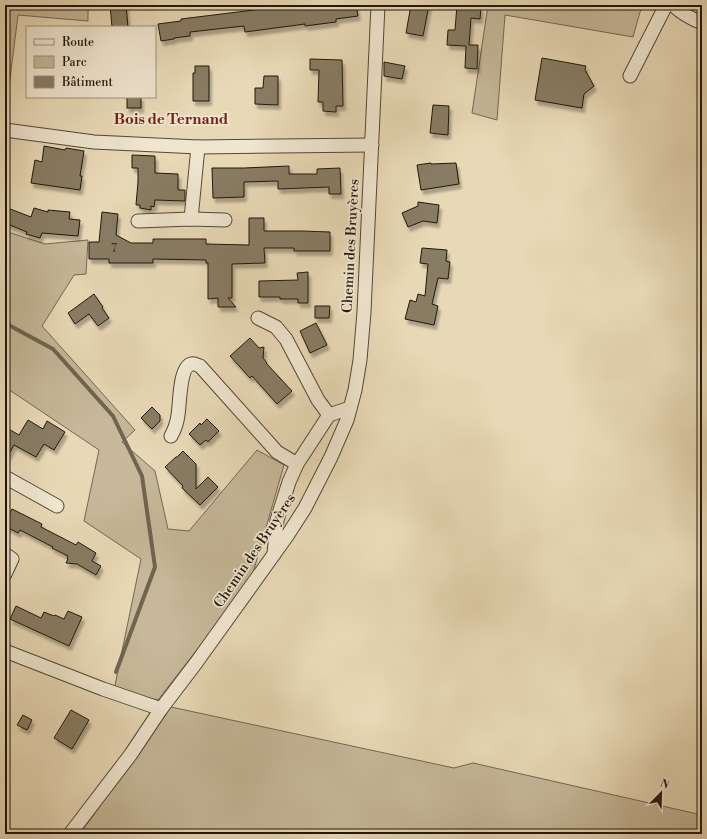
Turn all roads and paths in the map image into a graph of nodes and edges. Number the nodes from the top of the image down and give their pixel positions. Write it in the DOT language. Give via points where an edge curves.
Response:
graph roads {
  1 [pos="378,5"];
  2 [pos="666,5"];
  3 [pos="673,5"];
  4 [pos="702,23"];
  5 [pos="630,76"];
  6 [pos="5,130"];
  7 [pos="372,145"];
  8 [pos="198,147"];
  9 [pos="191,219"];
  10 [pos="225,220"];
  11 [pos="138,221"];
  12 [pos="258,318"];
  13 [pos="350,408"];
  14 [pos="329,415"];
  15 [pos="171,436"];
  16 [pos="297,464"];
  17 [pos="5,477"];
  18 [pos="57,506"];
  19 [pos="5,554"];
  20 [pos="274,554"];
  21 [pos="5,574"];
  22 [pos="5,651"];
  23 [pos="161,709"];
  24 [pos="70,834"];
  1 -- 7 [label="street, Chemin des Bruyères"];
  2 -- 5 [label="street"];
  3 -- 4 [label="street"];
  6 -- 8 [label="street" via="94,142"];
  7 -- 8 [label="street"];
  7 -- 13 [label="street, Chemin des Bruyères" via="360,360"];
  8 -- 9 [label="street"];
  9 -- 10 [label="street"];
  9 -- 11 [label="street"];
  12 -- 14 [label="street" via="276,327 286,339 318,400"];
  13 -- 14 [label="street"];
  13 -- 20 [label="street, Chemin des Bruyères" via="347,420 318,482"];
  14 -- 16 [label="street"];
  15 -- 16 [label="street" via="176,430 182,377 187,366 195,364 200,366 277,452"];
  16 -- 20 [label="street" via="277,520"];
  17 -- 18 [label="street"];
  19 -- 21 [label="street" via="12,559"];
  20 -- 23 [label="street, Chemin des Bruyères"];
  22 -- 23 [label="street"];
  23 -- 24 [label="street, Chemin des Bruyères" via="131,754"];
}
